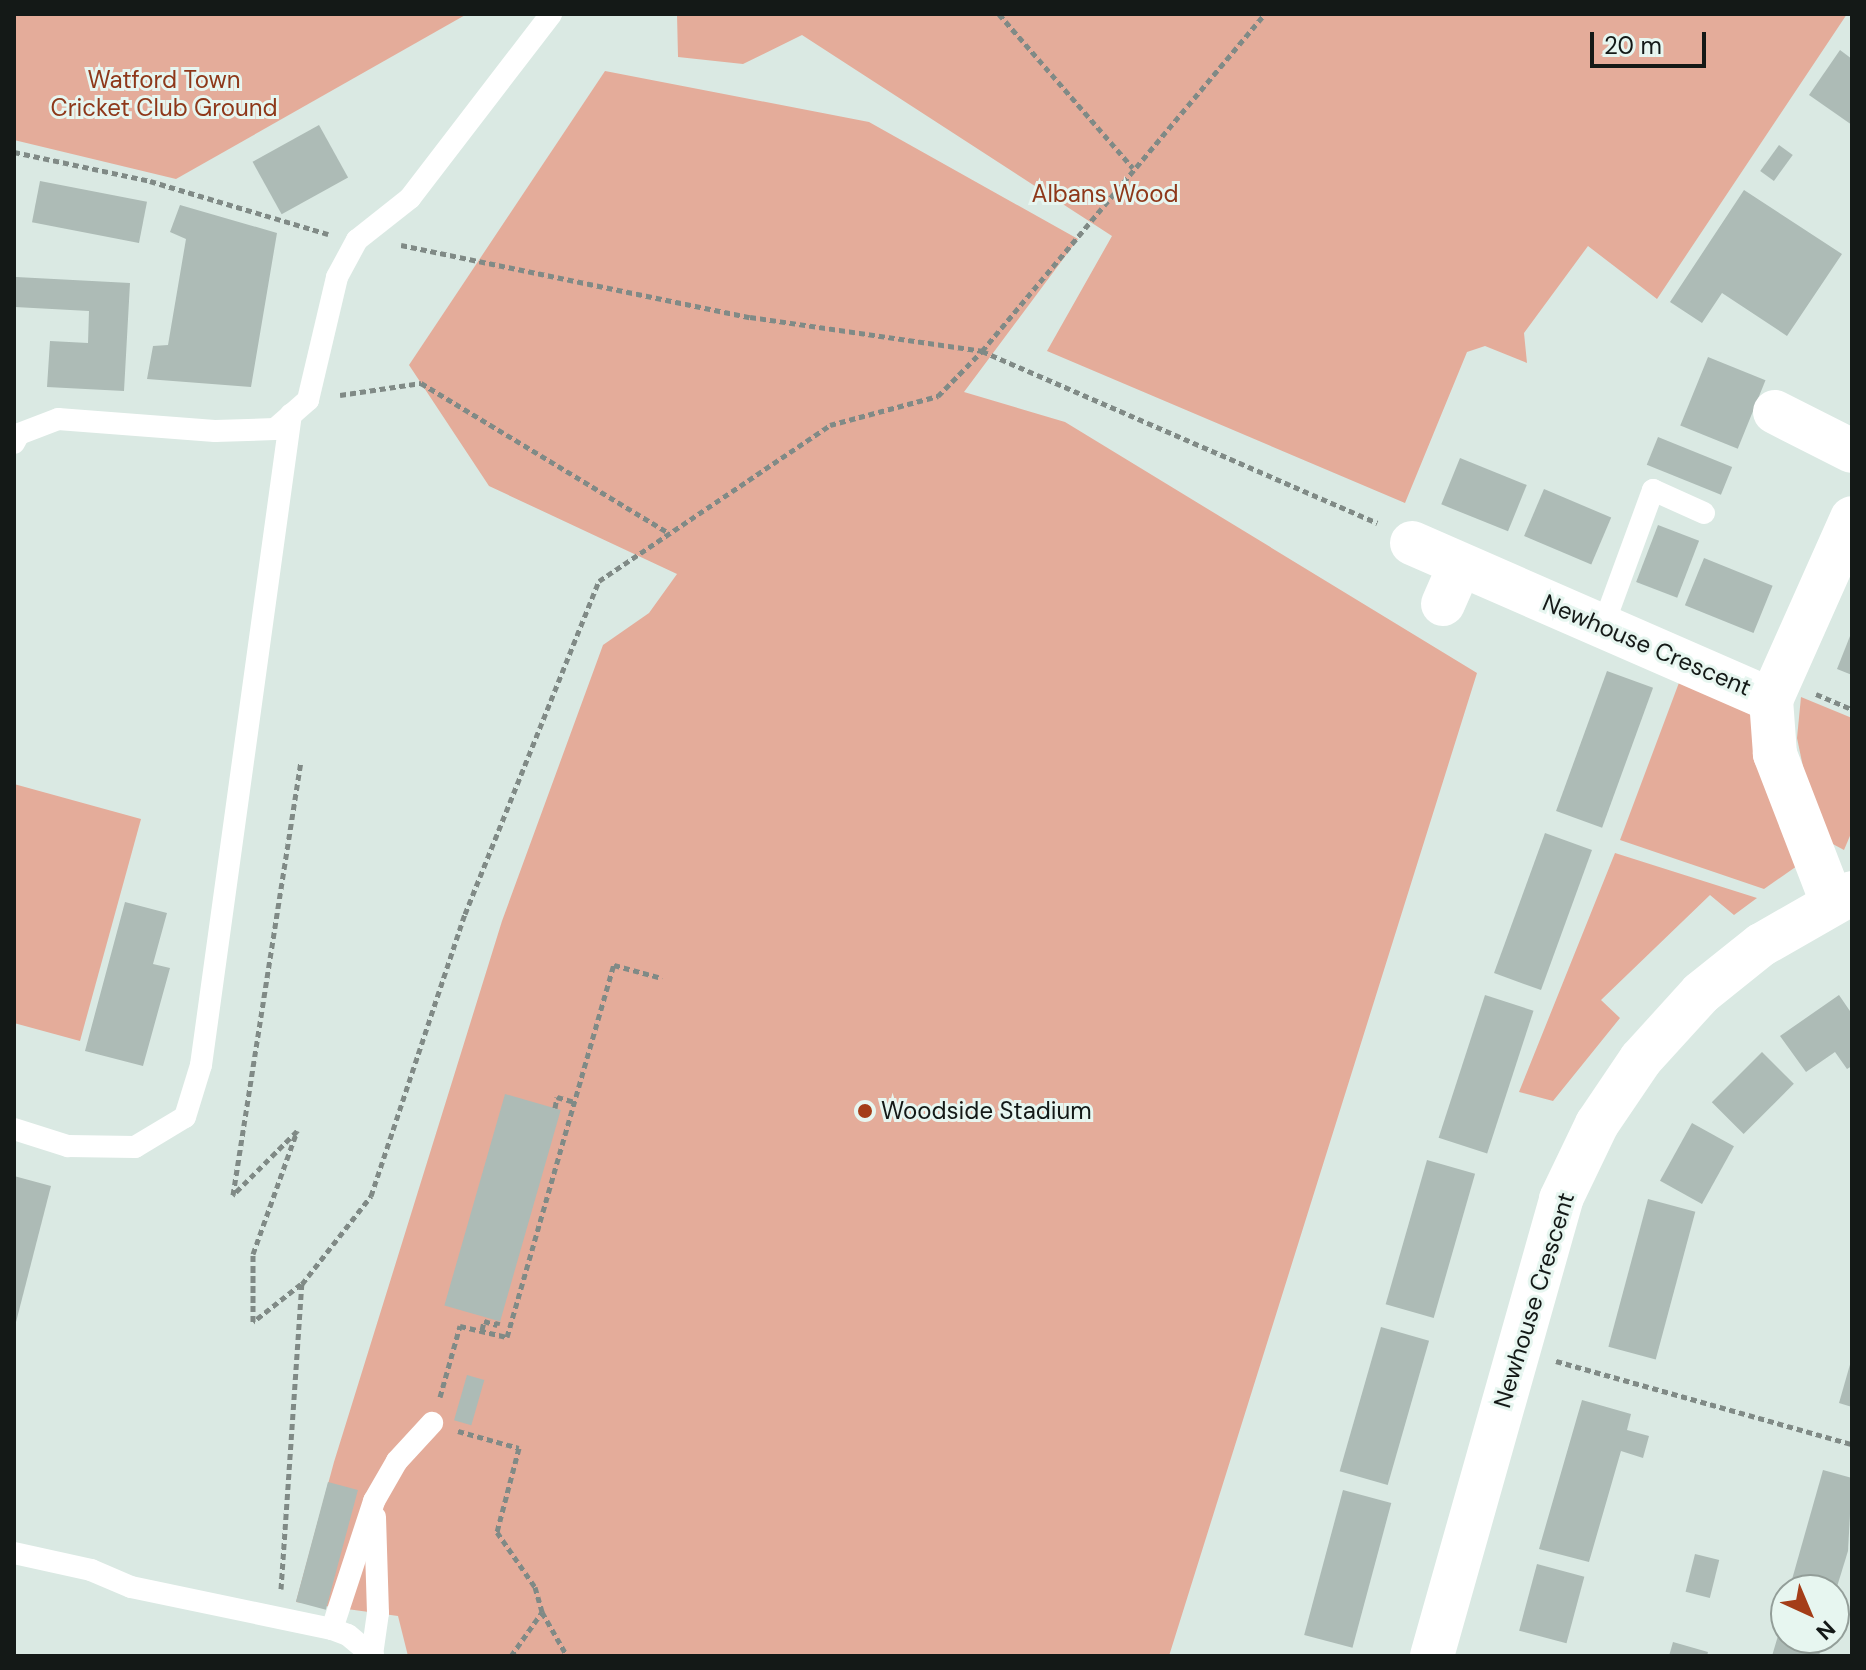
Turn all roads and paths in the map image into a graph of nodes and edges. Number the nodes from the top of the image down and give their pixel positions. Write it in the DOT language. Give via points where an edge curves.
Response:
graph roads {
  1 [pos="551,14"];
  2 [pos="999,14"];
  3 [pos="1265,14"];
  4 [pos="14,152"];
  5 [pos="1133,168"];
  6 [pos="357,240"];
  7 [pos="982,351"];
  8 [pos="300,407"];
  9 [pos="1775,412"];
  10 [pos="14,443"];
  11 [pos="1852,451"];
  12 [pos="1704,513"];
  13 [pos="1852,518"];
  14 [pos="669,533"];
  15 [pos="1412,543"];
  16 [pos="1460,565"];
  17 [pos="1443,604"];
  18 [pos="1603,626"];
  19 [pos="1771,700"];
  20 [pos="301,761"];
  21 [pos="1842,897"];
  22 [pos="662,978"];
  23 [pos="574,1102"];
  24 [pos="555,1108"];
  25 [pos="14,1129"];
  26 [pos="302,1284"];
  27 [pos="498,1321"];
  28 [pos="482,1330"];
  29 [pos="1518,1350"];
  30 [pos="432,1423"];
  31 [pos="1852,1444"];
  32 [pos="374,1501"];
  33 [pos="14,1553"];
  34 [pos="542,1612"];
  35 [pos="279,1618"];
  36 [pos="332,1629"];
  37 [pos="373,1656"];
  38 [pos="511,1656"];
  39 [pos="567,1656"];
  40 [pos="1432,1656"];
  1 -- 6 [label="lane" via="410,198"];
  2 -- 5 [label="path"];
  3 -- 5 [label="path"];
  4 -- 6 [label="path" via="150,181 279,223"];
  5 -- 7 [label="path"];
  6 -- 7 [label="path" via="445,250 750,317"];
  6 -- 8 [label="lane" via="337,277"];
  7 -- 14 [label="path" via="938,396 830,425"];
  7 -- 15 [label="path"];
  8 -- 10 [label="lane" via="275,429 215,431 58,419 19,434"];
  8 -- 14 [label="path" via="421,383"];
  8 -- 25 [label="lane" via="201,1065 185,1117 135,1147 68,1146"];
  9 -- 11 [label="street"];
  12 -- 18 [label="lane" via="1653,490"];
  13 -- 19 [label="street"];
  14 -- 26 [label="path" via="599,581 465,914 371,1196"];
  15 -- 16 [label="street, Newhouse Crescent"];
  16 -- 17 [label="street"];
  16 -- 18 [label="street, Newhouse Crescent"];
  18 -- 19 [label="street, Newhouse Crescent"];
  19 -- 21 [label="street, Newhouse Crescent" via="1775,754"];
  20 -- 26 [label="path" via="233,1195 297,1131 253,1254 253,1322"];
  21 -- 29 [label="street, Newhouse Crescent" via="1761,945 1701,993 1641,1059 1597,1124 1561,1199"];
  22 -- 23 [label="path" via="614,965"];
  23 -- 24 [label="path" via="557,1097"];
  23 -- 28 [label="path" via="507,1337"];
  26 -- 35 [label="path"];
  27 -- 28 [label="path" via="484,1321"];
  28 -- 30 [label="path" via="460,1326"];
  29 -- 31 [label="path"];
  29 -- 40 [label="street, Newhouse Crescent"];
  30 -- 32 [label="lane" via="397,1461"];
  30 -- 34 [label="path" via="519,1448 497,1532 535,1587"];
  32 -- 36 [label="lane"];
  32 -- 37 [label="lane" via="378,1613"];
  33 -- 35 [label="lane" via="91,1570 131,1587"];
  34 -- 38 [label="path"];
  34 -- 39 [label="path"];
  35 -- 36 [label="lane"];
  36 -- 37 [label="lane"];
}
